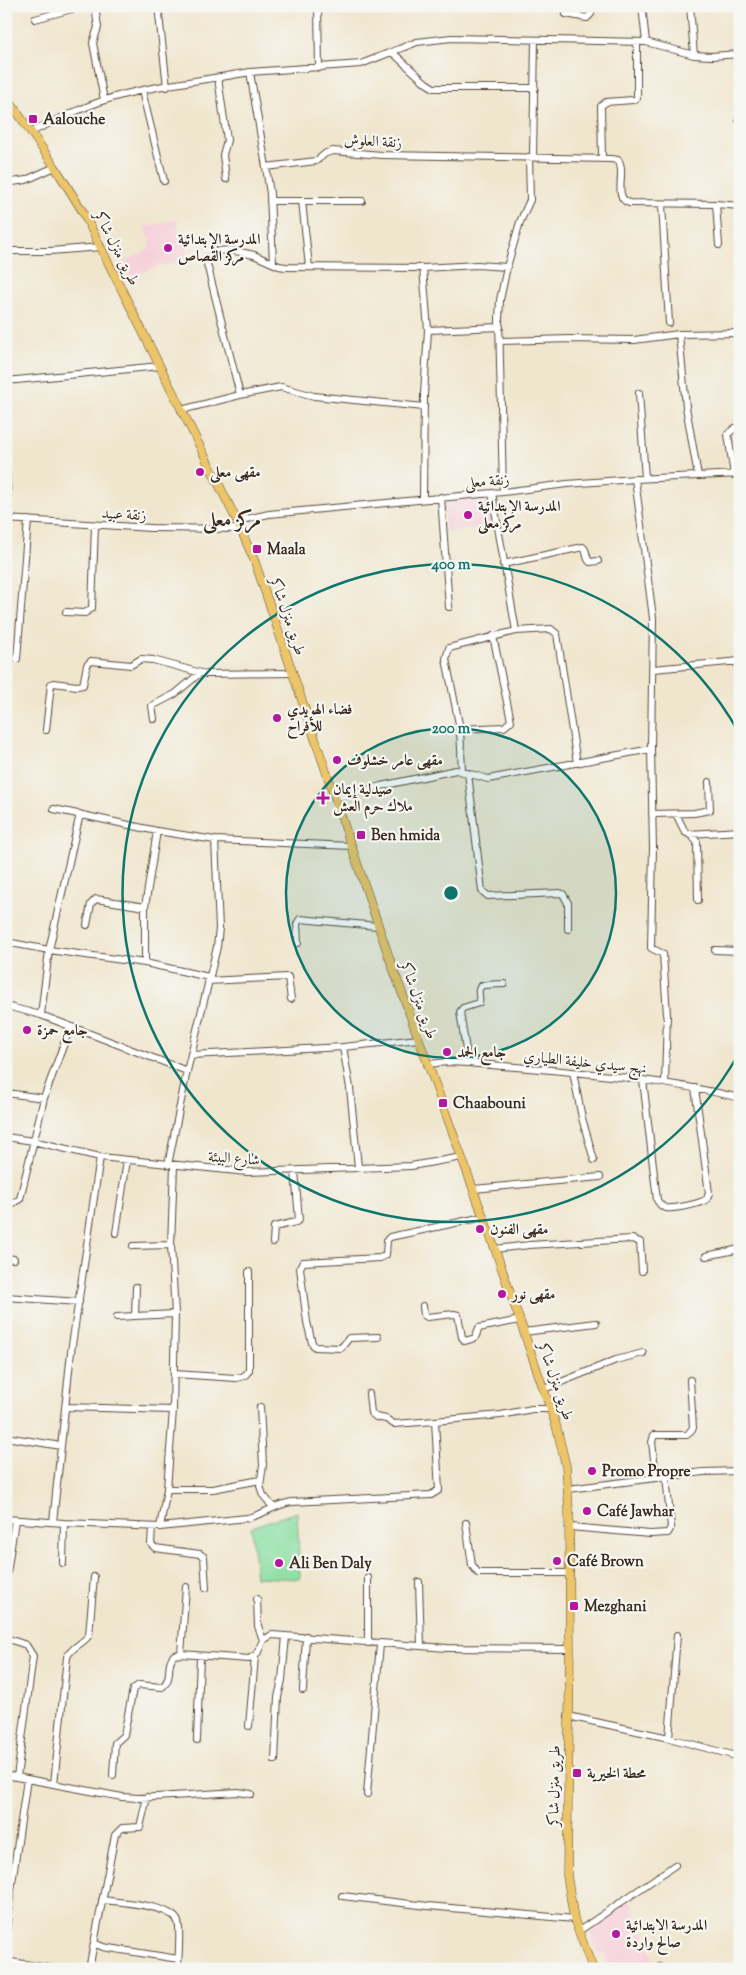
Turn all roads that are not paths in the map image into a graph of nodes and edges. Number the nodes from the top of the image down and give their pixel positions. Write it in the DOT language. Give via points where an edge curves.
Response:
graph roads {
  1 [pos="95,6"];
  2 [pos="158,6"];
  3 [pos="318,6"];
  4 [pos="591,6"];
  5 [pos="642,6"];
  6 [pos="690,6"];
  7 [pos="81,7"];
  8 [pos="566,14"];
  9 [pos="35,19"];
  10 [pos="535,40"];
  11 [pos="646,42"];
  12 [pos="637,43"];
  13 [pos="392,52"];
  14 [pos="740,54"];
  15 [pos="694,55"];
  16 [pos="319,68"];
  17 [pos="250,72"];
  18 [pos="218,78"];
  19 [pos="167,87"];
  20 [pos="535,88"];
  21 [pos="142,91"];
  22 [pos="6,96"];
  23 [pos="104,100"];
  24 [pos="31,132"];
  25 [pos="531,157"];
  26 [pos="602,158"];
  27 [pos="55,167"];
  28 [pos="266,167"];
  29 [pos="226,179"];
  30 [pos="164,181"];
  31 [pos="6,183"];
  32 [pos="270,201"];
  33 [pos="302,201"];
  34 [pos="362,201"];
  35 [pos="716,204"];
  36 [pos="662,205"];
  37 [pos="740,206"];
  38 [pos="720,244"];
  39 [pos="101,247"];
  40 [pos="6,251"];
  41 [pos="273,263"];
  42 [pos="309,267"];
  43 [pos="507,267"];
  44 [pos="422,268"];
  45 [pos="669,323"];
  46 [pos="500,327"];
  47 [pos="428,330"];
  48 [pos="740,333"];
  49 [pos="679,334"];
  50 [pos="501,341"];
  51 [pos="160,366"];
  52 [pos="6,381"];
  53 [pos="639,393"];
  54 [pos="240,395"];
  55 [pos="424,406"];
  56 [pos="181,410"];
  57 [pos="735,428"];
  58 [pos="6,465"];
  59 [pos="737,475"];
  60 [pos="698,476"];
  61 [pos="635,478"];
  62 [pos="645,478"];
  63 [pos="503,492"];
  64 [pos="492,493"];
  65 [pos="441,497"];
  66 [pos="423,498"];
  67 [pos="8,519"];
  68 [pos="28,520"];
  69 [pos="237,520"];
  70 [pos="96,525"];
  71 [pos="241,529"];
  72 [pos="598,561"];
  73 [pos="503,564"];
  74 [pos="449,607"];
  75 [pos="66,612"];
  76 [pos="516,631"];
  77 [pos="493,636"];
  78 [pos="17,660"];
  79 [pos="739,661"];
  80 [pos="654,669"];
  81 [pos="293,673"];
  82 [pos="199,674"];
  83 [pos="740,677"];
  84 [pos="154,719"];
  85 [pos="460,729"];
  86 [pos="46,730"];
  87 [pos="651,749"];
  88 [pos="577,763"];
  89 [pos="465,772"];
  90 [pos="709,782"];
  91 [pos="335,798"];
  92 [pos="54,809"];
  93 [pos="80,814"];
  94 [pos="652,814"];
  95 [pos="676,814"];
  96 [pos="157,831"];
  97 [pos="740,831"];
  98 [pos="689,834"];
  99 [pos="215,840"];
  100 [pos="352,846"];
  101 [pos="698,900"];
  102 [pos="145,907"];
  103 [pos="87,925"];
  104 [pos="378,926"];
  105 [pos="568,929"];
  106 [pos="6,942"];
  107 [pos="298,944"];
  108 [pos="49,950"];
  109 [pos="715,950"];
  110 [pos="740,951"];
  111 [pos="145,963"];
  112 [pos="208,979"];
  113 [pos="504,984"];
  114 [pos="291,999"];
  115 [pos="6,1006"];
  116 [pos="41,1015"];
  117 [pos="70,1027"];
  118 [pos="419,1039"];
  119 [pos="343,1047"];
  120 [pos="191,1055"];
  121 [pos="468,1063"];
  122 [pos="427,1064"];
  123 [pos="187,1072"];
  124 [pos="573,1072"];
  125 [pos="643,1080"];
  126 [pos="665,1083"];
  127 [pos="695,1088"];
  128 [pos="6,1094"];
  129 [pos="44,1098"];
  130 [pos="740,1098"];
  131 [pos="6,1137"];
  132 [pos="33,1141"];
  133 [pos="100,1157"];
  134 [pos="462,1157"];
  135 [pos="126,1160"];
  136 [pos="594,1160"];
  137 [pos="171,1165"];
  138 [pos="358,1168"];
  139 [pos="295,1171"];
  140 [pos="600,1176"];
  141 [pos="474,1189"];
  142 [pos="6,1203"];
  143 [pos="483,1217"];
  144 [pos="116,1233"];
  145 [pos="273,1242"];
  146 [pos="171,1245"];
  147 [pos="133,1246"];
  148 [pos="495,1249"];
  149 [pos="740,1249"];
  150 [pos="706,1256"];
  151 [pos="6,1258"];
  152 [pos="14,1258"];
  153 [pos="642,1271"];
  154 [pos="249,1272"];
  155 [pos="136,1287"];
  156 [pos="6,1297"];
  157 [pos="79,1302"];
  158 [pos="423,1306"];
  159 [pos="175,1314"];
  160 [pos="135,1316"];
  161 [pos="117,1317"];
  162 [pos="520,1320"];
  163 [pos="596,1323"];
  164 [pos="524,1332"];
  165 [pos="378,1337"];
  166 [pos="643,1354"];
  167 [pos="174,1374"];
  168 [pos="690,1380"];
  169 [pos="544,1389"];
  170 [pos="369,1394"];
  171 [pos="65,1407"];
  172 [pos="260,1407"];
  173 [pos="551,1409"];
  174 [pos="173,1410"];
  175 [pos="435,1421"];
  176 [pos="6,1437"];
  177 [pos="61,1446"];
  178 [pos="740,1471"];
  179 [pos="666,1476"];
  180 [pos="656,1477"];
  181 [pos="260,1480"];
  182 [pos="568,1489"];
  183 [pos="167,1490"];
  184 [pos="274,1507"];
  185 [pos="6,1519"];
  186 [pos="15,1520"];
  187 [pos="53,1522"];
  188 [pos="64,1523"];
  189 [pos="466,1523"];
  190 [pos="152,1527"];
  191 [pos="160,1527"];
  192 [pos="570,1527"];
  193 [pos="63,1563"];
  194 [pos="570,1572"];
  195 [pos="94,1576"];
  196 [pos="368,1578"];
  197 [pos="6,1580"];
  198 [pos="419,1582"];
  199 [pos="186,1587"];
  200 [pos="206,1588"];
  201 [pos="257,1599"];
  202 [pos="677,1635"];
  203 [pos="286,1636"];
  204 [pos="306,1636"];
  205 [pos="6,1638"];
  206 [pos="263,1640"];
  207 [pos="368,1643"];
  208 [pos="380,1644"];
  209 [pos="421,1646"];
  210 [pos="570,1649"];
  211 [pos="181,1654"];
  212 [pos="200,1656"];
  213 [pos="255,1657"];
  214 [pos="303,1690"];
  215 [pos="568,1716"];
  216 [pos="249,1726"];
  217 [pos="669,1738"];
  218 [pos="197,1740"];
  219 [pos="740,1757"];
  220 [pos="275,1760"];
  221 [pos="6,1775"];
  222 [pos="113,1775"];
  223 [pos="17,1777"];
  224 [pos="27,1779"];
  225 [pos="54,1784"];
  226 [pos="251,1794"];
  227 [pos="367,1794"];
  228 [pos="146,1797"];
  229 [pos="675,1865"];
  230 [pos="8,1890"];
  231 [pos="342,1896"];
  232 [pos="102,1900"];
  233 [pos="574,1919"];
  234 [pos="579,1931"];
  235 [pos="6,1940"];
  236 [pos="94,1943"];
  237 [pos="6,1956"];
  238 [pos="178,1959"];
  239 [pos="56,1969"];
  240 [pos="89,1969"];
  241 [pos="178,1969"];
  242 [pos="593,1969"];
  1 -- 23 [label="street" via="98,27 93,43"];
  2 -- 19 [label="street"];
  3 -- 16 [label="street"];
  4 -- 8 [label="street" via="591,14 587,18"];
  5 -- 11 [label="street"];
  6 -- 15 [label="street"];
  7 -- 9 [label="street"];
  10 -- 12 [label="street"];
  10 -- 13 [label="street" via="428,39"];
  10 -- 20 [label="street"];
  11 -- 12 [label="street"];
  11 -- 15 [label="street"];
  12 -- 26 [label="street" via="637,98 606,102 601,106"];
  13 -- 16 [label="street" via="366,63"];
  13 -- 20 [label="street" via="434,88"];
  14 -- 15 [label="street"];
  16 -- 17 [label="street"];
  17 -- 18 [label="street"];
  17 -- 28 [label="street"];
  18 -- 19 [label="street"];
  18 -- 29 [label="street" via="227,140 223,155"];
  19 -- 21 [label="street"];
  20 -- 25 [label="street"];
  21 -- 23 [label="street"];
  21 -- 30 [label="street"];
  22 -- 24 [label="main road, طريق منزل شاكر"];
  23 -- 24 [label="street"];
  24 -- 27 [label="main road, طريق منزل شاكر"];
  25 -- 26 [label="street, زنقة العلوش"];
  25 -- 28 [label="street, زنقة العلوش" via="382,155 333,151 316,161"];
  25 -- 43 [label="street" via="530,200"];
  26 -- 36 [label="street, زنقة العلوش" via="616,159 621,164 621,195 625,202"];
  27 -- 31 [label="street" via="26,180"];
  27 -- 39 [label="main road, طريق منزل شاكر"];
  28 -- 32 [label="street"];
  32 -- 33 [label="street"];
  32 -- 41 [label="street"];
  33 -- 34 [label="street"];
  33 -- 42 [label="street"];
  35 -- 36 [label="street, زنقة العلوش"];
  35 -- 37 [label="street, زنقة العلوش"];
  35 -- 38 [label="street"];
  36 -- 45 [label="street"];
  39 -- 40 [label="street"];
  39 -- 51 [label="main road, طريق منزل شاكر"];
  41 -- 42 [label="street" via="286,268"];
  41 -- 54 [label="street" via="231,250 218,251 208,258"];
  42 -- 44 [label="street"];
  43 -- 44 [label="street"];
  43 -- 46 [label="street" via="500,300"];
  44 -- 47 [label="street"];
  46 -- 47 [label="street"];
  46 -- 50 [label="street"];
  47 -- 55 [label="street"];
  48 -- 49 [label="street"];
  49 -- 50 [label="street" via="634,340"];
  49 -- 60 [label="street" via="686,407"];
  50 -- 63 [label="street"];
  51 -- 52 [label="street"];
  51 -- 56 [label="main road, طريق منزل شاكر"];
  53 -- 62 [label="street"];
  54 -- 55 [label="street" via="283,387 314,396"];
  54 -- 56 [label="street"];
  55 -- 66 [label="street"];
  56 -- 69 [label="main road, طريق منزل شاكر"];
  57 -- 59 [label="street" via="728,434"];
  58 -- 67 [label="street"];
  59 -- 60 [label="street, زنقة معلى"];
  60 -- 62 [label="street, زنقة معلى"];
  61 -- 62 [label="street, زنقة معلى"];
  61 -- 63 [label="street, زنقة معلى"];
  61 -- 80 [label="street" via="654,618"];
  63 -- 64 [label="street, زنقة معلى"];
  64 -- 65 [label="street, زنقة معلى"];
  64 -- 73 [label="street"];
  65 -- 66 [label="street, زنقة معلى"];
  65 -- 74 [label="street"];
  66 -- 69 [label="street, زنقة معلى"];
  67 -- 68 [label="street, زنقة عبيد"];
  68 -- 70 [label="street, زنقة عبيد"];
  68 -- 78 [label="street"];
  69 -- 71 [label="main road, طريق منزل شاكر"];
  70 -- 71 [label="street, زنقة عبيد"];
  70 -- 75 [label="street" via="92,608 85,613"];
  71 -- 81 [label="main road, طريق منزل شاكر"];
  72 -- 73 [label="street" via="590,562 583,547"];
  73 -- 76 [label="street"];
  76 -- 77 [label="street"];
  76 -- 88 [label="street" via="551,629 557,634"];
  77 -- 85 [label="street" via="452,646 447,652"];
  77 -- 85 [label="street" via="511,721 504,727"];
  79 -- 80 [label="street"];
  79 -- 83 [label="street"];
  80 -- 87 [label="street"];
  81 -- 82 [label="street"];
  81 -- 91 [label="main road, طريق منزل شاكر"];
  82 -- 84 [label="street" via="175,694 152,706"];
  82 -- 86 [label="street" via="153,660 141,659 131,665 91,661 82,685 51,684"];
  85 -- 89 [label="street"];
  87 -- 88 [label="street"];
  87 -- 94 [label="street"];
  88 -- 89 [label="street" via="488,779"];
  89 -- 91 [label="street" via="456,770"];
  89 -- 105 [label="street" via="482,891 488,896 563,894 568,903"];
  90 -- 95 [label="street" via="710,810"];
  91 -- 100 [label="main road, طريق منزل شاكر"];
  92 -- 93 [label="street"];
  93 -- 96 [label="street"];
  93 -- 108 [label="street"];
  94 -- 95 [label="street"];
  94 -- 126 [label="street" via="651,948 663,954 667,1009"];
  95 -- 98 [label="street" via="683,830"];
  96 -- 99 [label="street"];
  96 -- 102 [label="street"];
  97 -- 98 [label="street"];
  98 -- 101 [label="street" via="697,842"];
  99 -- 100 [label="street"];
  99 -- 112 [label="street" via="219,928"];
  100 -- 104 [label="main road, طريق منزل شاكر"];
  102 -- 103 [label="street" via="96,899 91,904"];
  102 -- 111 [label="street"];
  104 -- 107 [label="street" via="300,919 296,924"];
  104 -- 118 [label="main road, طريق منزل شاكر"];
  106 -- 108 [label="street"];
  108 -- 111 [label="street"];
  108 -- 116 [label="street"];
  109 -- 110 [label="street"];
  111 -- 112 [label="street"];
  112 -- 114 [label="street" via="288,977"];
  112 -- 120 [label="street"];
  113 -- 121 [label="street" via="483,985 478,992 479,1003 460,1012"];
  115 -- 116 [label="street"];
  116 -- 117 [label="street"];
  117 -- 123 [label="street"];
  117 -- 129 [label="street"];
  118 -- 119 [label="street"];
  118 -- 122 [label="main road, طريق منزل شاكر"];
  119 -- 120 [label="street"];
  119 -- 138 [label="street"];
  120 -- 123 [label="street"];
  121 -- 122 [label="street, نهج سيدي خليفة الطياري"];
  121 -- 124 [label="street, نهج سيدي خليفة الطياري"];
  122 -- 134 [label="main road, طريق منزل شاكر"];
  123 -- 137 [label="street"];
  124 -- 125 [label="street, نهج سيدي خليفة الطياري"];
  124 -- 136 [label="street"];
  125 -- 126 [label="street, نهج سيدي خليفة الطياري"];
  125 -- 127 [label="street" via="657,1200 667,1208 699,1203 707,1199 709,1193"];
  126 -- 127 [label="street, نهج سيدي خليفة الطياري"];
  127 -- 130 [label="street, نهج سيدي خليفة الطياري"];
  128 -- 129 [label="street"];
  129 -- 132 [label="street"];
  131 -- 132 [label="street, شارع البيئة"];
  132 -- 133 [label="street, شارع البيئة"];
  132 -- 142 [label="street" via="20,1199"];
  133 -- 135 [label="street, شارع البيئة"];
  133 -- 157 [label="street"];
  134 -- 138 [label="street, شارع البيئة" via="411,1166"];
  134 -- 141 [label="main road, طريق منزل شاكر"];
  135 -- 137 [label="street, شارع البيئة"];
  135 -- 144 [label="street"];
  137 -- 139 [label="street, شارع البيئة" via="257,1173"];
  137 -- 146 [label="street"];
  138 -- 139 [label="street, شارع البيئة"];
  139 -- 145 [label="street" via="299,1220 274,1227"];
  140 -- 141 [label="street"];
  141 -- 143 [label="main road, طريق منزل شاكر"];
  143 -- 148 [label="main road, طريق منزل شاكر"];
  143 -- 165 [label="street" via="390,1237 386,1255 380,1258 302,1264 308,1322 315,1347 339,1348 348,1338"];
  146 -- 147 [label="street"];
  146 -- 159 [label="street"];
  148 -- 153 [label="street" via="632,1238 640,1242"];
  148 -- 162 [label="main road, طريق منزل شاكر"];
  149 -- 150 [label="street"];
  151 -- 152 [label="street"];
  154 -- 167 [label="street" via="247,1374 236,1378"];
  155 -- 160 [label="street"];
  156 -- 157 [label="street"];
  157 -- 171 [label="street"];
  158 -- 162 [label="street" via="427,1317 459,1316 465,1341 475,1338 479,1328"];
  159 -- 160 [label="street"];
  159 -- 167 [label="street"];
  160 -- 161 [label="street"];
  162 -- 164 [label="main road, طريق منزل شاكر"];
  163 -- 164 [label="street"];
  164 -- 169 [label="main road, طريق منزل شاكر"];
  166 -- 169 [label="street" via="616,1360"];
  167 -- 174 [label="street"];
  168 -- 180 [label="street" via="693,1428 687,1435 654,1435"];
  169 -- 173 [label="main road, طريق منزل شاكر"];
  170 -- 175 [label="street" via="376,1418 394,1424"];
  171 -- 174 [label="street"];
  171 -- 177 [label="street"];
  172 -- 181 [label="street" via="263,1465"];
  173 -- 175 [label="street"];
  173 -- 182 [label="main road, طريق منزل شاكر" via="562,1446"];
  174 -- 183 [label="street"];
  175 -- 184 [label="street" via="439,1484 436,1494 292,1502"];
  176 -- 177 [label="street"];
  177 -- 187 [label="street"];
  178 -- 179 [label="street"];
  179 -- 180 [label="street"];
  179 -- 192 [label="street" via="671,1527 668,1533"];
  180 -- 182 [label="street"];
  181 -- 183 [label="street" via="213,1489"];
  181 -- 184 [label="street" via="261,1492"];
  182 -- 192 [label="main road, طريق منزل شاكر"];
  183 -- 191 [label="street"];
  184 -- 191 [label="street" via="247,1518"];
  185 -- 186 [label="street"];
  186 -- 187 [label="street"];
  186 -- 197 [label="street"];
  187 -- 188 [label="street"];
  188 -- 190 [label="street"];
  188 -- 193 [label="street"];
  189 -- 194 [label="street" via="472,1565 476,1572"];
  190 -- 191 [label="street"];
  190 -- 200 [label="street" via="155,1548 204,1557"];
  192 -- 194 [label="main road, طريق منزل شاكر"];
  194 -- 210 [label="main road, طريق منزل شاكر"];
  195 -- 225 [label="street" via="89,1634 69,1652 67,1658"];
  196 -- 207 [label="street"];
  198 -- 209 [label="street"];
  199 -- 211 [label="street"];
  201 -- 206 [label="street" via="258,1626"];
  202 -- 217 [label="street"];
  203 -- 204 [label="street"];
  203 -- 206 [label="street" via="272,1635"];
  203 -- 220 [label="street" via="278,1697"];
  204 -- 207 [label="street"];
  204 -- 214 [label="street"];
  205 -- 223 [label="street" via="26,1645 34,1656"];
  206 -- 213 [label="street"];
  207 -- 208 [label="street"];
  208 -- 209 [label="street"];
  208 -- 227 [label="street"];
  209 -- 210 [label="street"];
  210 -- 215 [label="main road, طريق منزل شاكر"];
  211 -- 212 [label="street"];
  211 -- 222 [label="street" via="171,1657 165,1685 139,1685 133,1690 124,1735 115,1743"];
  212 -- 213 [label="street"];
  212 -- 218 [label="street"];
  213 -- 216 [label="street"];
  215 -- 217 [label="street"];
  215 -- 233 [label="main road, طريق منزل شاكر" via="566,1855"];
  217 -- 219 [label="street"];
  221 -- 223 [label="street"];
  223 -- 224 [label="street"];
  224 -- 225 [label="street"];
  224 -- 230 [label="street"];
  225 -- 228 [label="street"];
  226 -- 228 [label="street"];
  228 -- 232 [label="street" via="140,1827 122,1828 115,1835"];
  229 -- 234 [label="street"];
  230 -- 235 [label="street"];
  231 -- 233 [label="street"];
  232 -- 236 [label="street"];
  232 -- 238 [label="street" via="152,1907 173,1916 179,1924"];
  233 -- 234 [label="main road, طريق منزل شاكر"];
  234 -- 242 [label="main road, طريق منزل شاكر"];
  236 -- 238 [label="street"];
  236 -- 240 [label="street"];
  237 -- 239 [label="street" via="11,1962"];
  238 -- 241 [label="street"];
}
